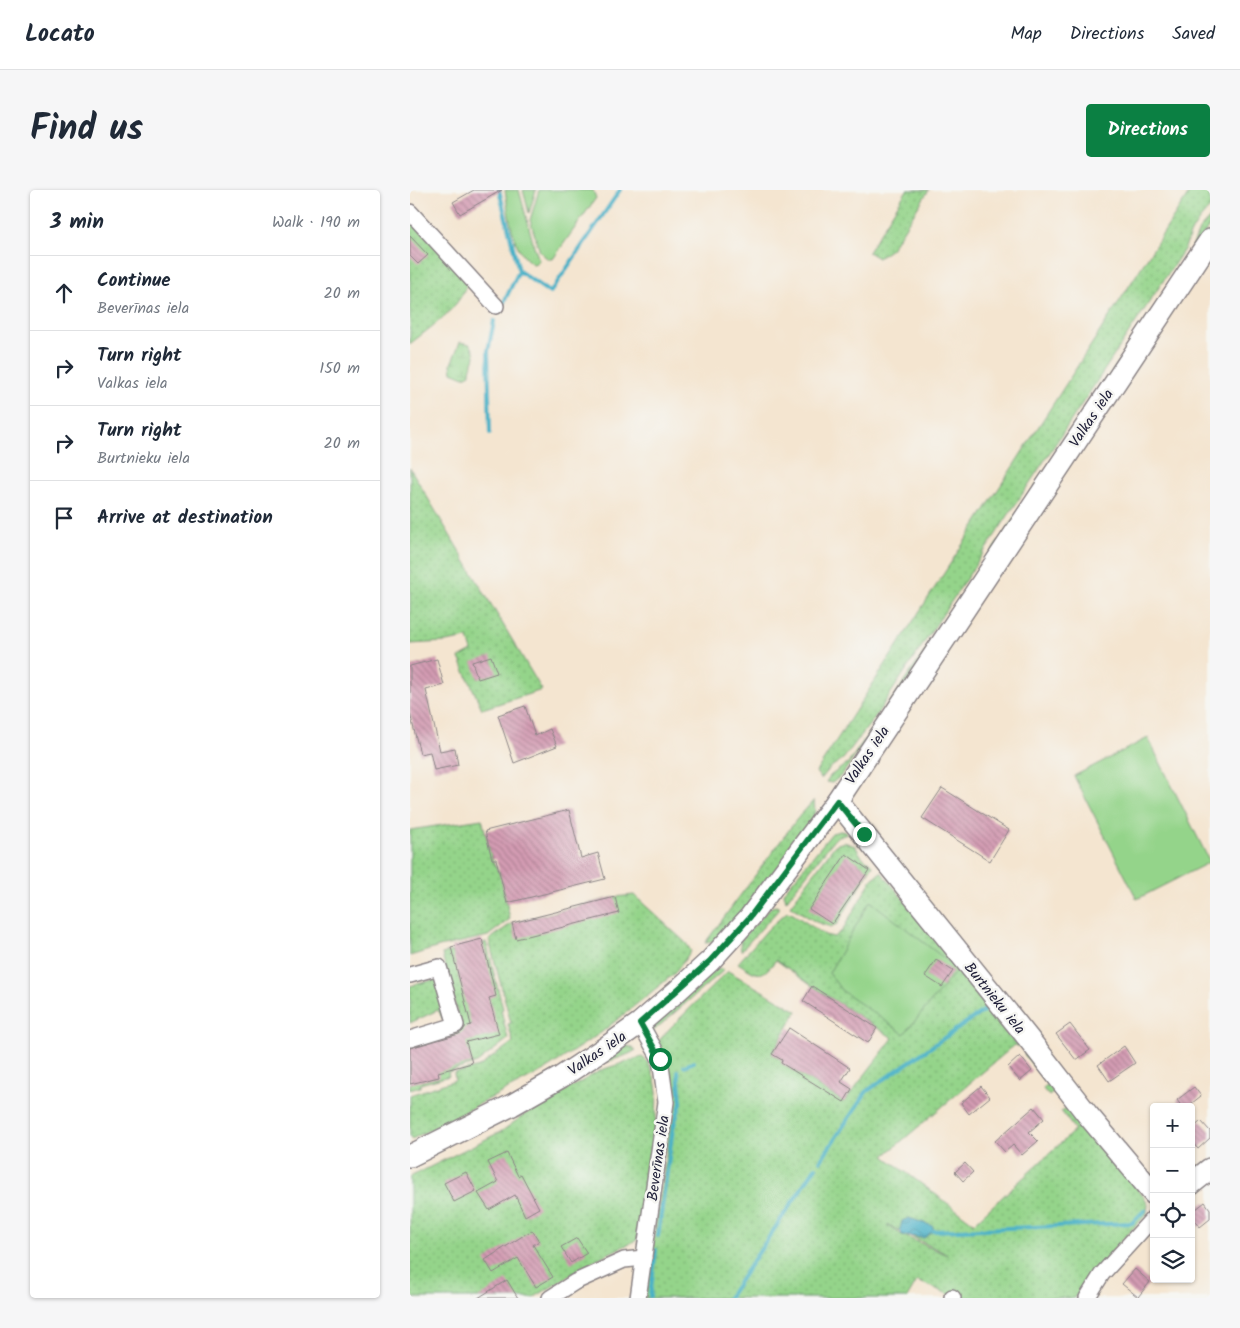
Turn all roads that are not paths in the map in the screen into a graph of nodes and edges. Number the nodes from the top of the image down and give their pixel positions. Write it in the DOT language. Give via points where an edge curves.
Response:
graph roads {
  1 [pos="410,212"];
  2 [pos="1210,240"];
  3 [pos="496,306"];
  4 [pos="837,801"];
  5 [pos="410,975"];
  6 [pos="640,1023"];
  7 [pos="410,1039"];
  8 [pos="410,1156"];
  9 [pos="1210,1169"];
  10 [pos="1195,1181"];
  11 [pos="1153,1193"];
  12 [pos="1150,1221"];
  13 [pos="644,1258"];
  14 [pos="550,1298"];
  15 [pos="638,1298"];
  16 [pos="1088,1298"];
  1 -- 3 [label="street"];
  2 -- 4 [label="main road, Valkas iela"];
  4 -- 6 [label="main road, Valkas iela" via="750,917 710,961"];
  4 -- 11 [label="main road, Burtnieku iela"];
  5 -- 7 [label="street" via="440,967 456,1025"];
  6 -- 8 [label="main road, Valkas iela" via="553,1082"];
  6 -- 13 [label="street, Beverīnas iela" via="660,1059 666,1102"];
  9 -- 10 [label="main road"];
  12 -- 16 [label="street" via="1102,1274"];
  13 -- 14 [label="street" via="624,1260 575,1282"];
  13 -- 15 [label="street, Beverīnas iela"];
}
